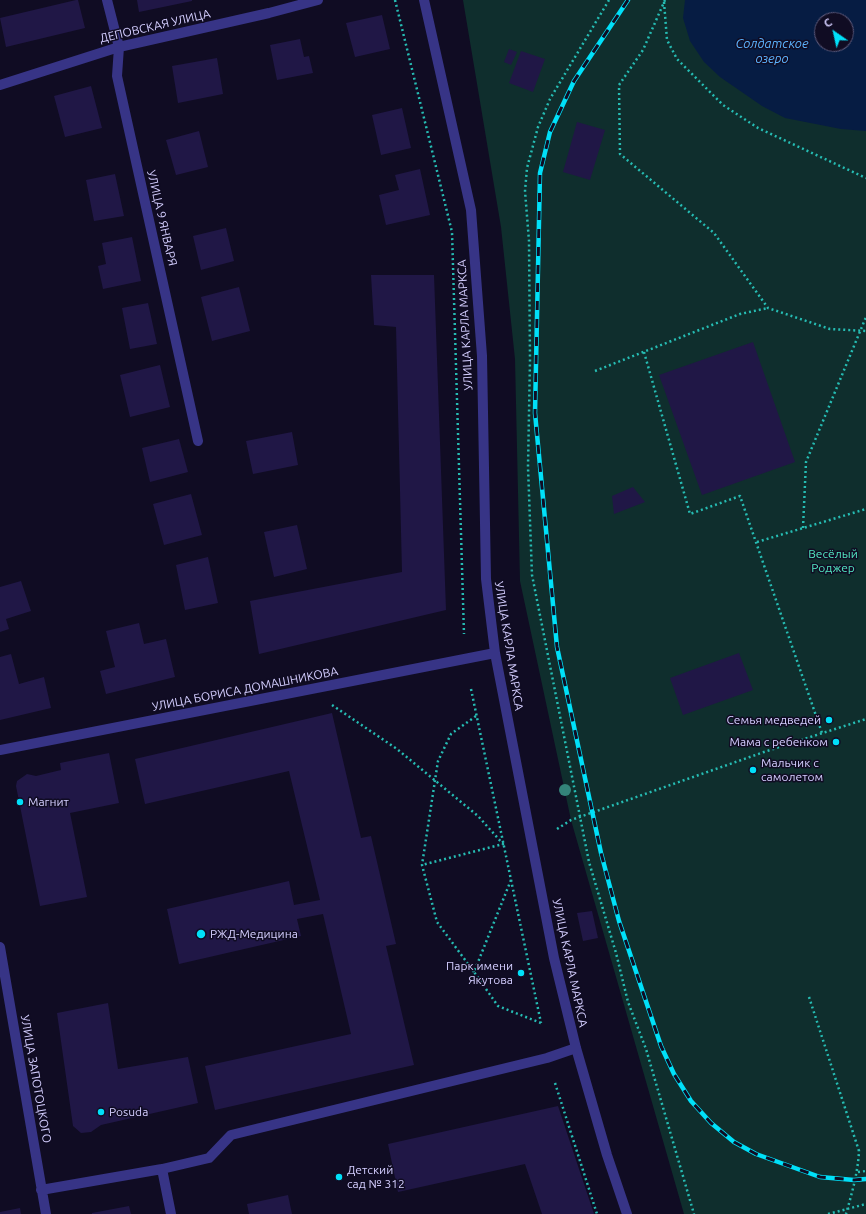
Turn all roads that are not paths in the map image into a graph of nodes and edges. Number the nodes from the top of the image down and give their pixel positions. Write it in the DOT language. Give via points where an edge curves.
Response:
graph roads {
  1 [pos="107,0"];
  2 [pos="318,0"];
  3 [pos="424,0"];
  4 [pos="119,47"];
  5 [pos="0,84"];
  6 [pos="198,441"];
  7 [pos="495,653"];
  8 [pos="0,750"];
  9 [pos="0,947"];
  10 [pos="576,1048"];
  11 [pos="162,1169"];
  12 [pos="41,1190"];
  13 [pos="46,1214"];
  14 [pos="171,1214"];
  15 [pos="626,1214"];
  1 -- 4 [label="street, УЛИЦА 9 ЯНВАРЯ"];
  2 -- 4 [label="street, ДЕПОВСКАЯ УЛИЦА"];
  3 -- 7 [label="street, УЛИЦА КАРЛА МАРКСА" via="471,210 482,356 486,579"];
  4 -- 5 [label="street, ДЕПОВСКАЯ УЛИЦА"];
  4 -- 6 [label="street, УЛИЦА 9 ЯНВАРЯ" via="117,76"];
  7 -- 8 [label="street, УЛИЦА БОРИСА ДОМАШНИКОВА"];
  7 -- 10 [label="street, УЛИЦА КАРЛА МАРКСА" via="554,958"];
  9 -- 12 [label="street, УЛИЦА ЗАПОТОЦКОГО"];
  10 -- 11 [label="street" via="547,1058 231,1135 209,1158"];
  10 -- 15 [label="street, УЛИЦА КАРЛА МАРКСА"];
  11 -- 12 [label="street"];
  11 -- 14 [label="street"];
  12 -- 13 [label="street, УЛИЦА ЗАПОТОЦКОГО"];
}
